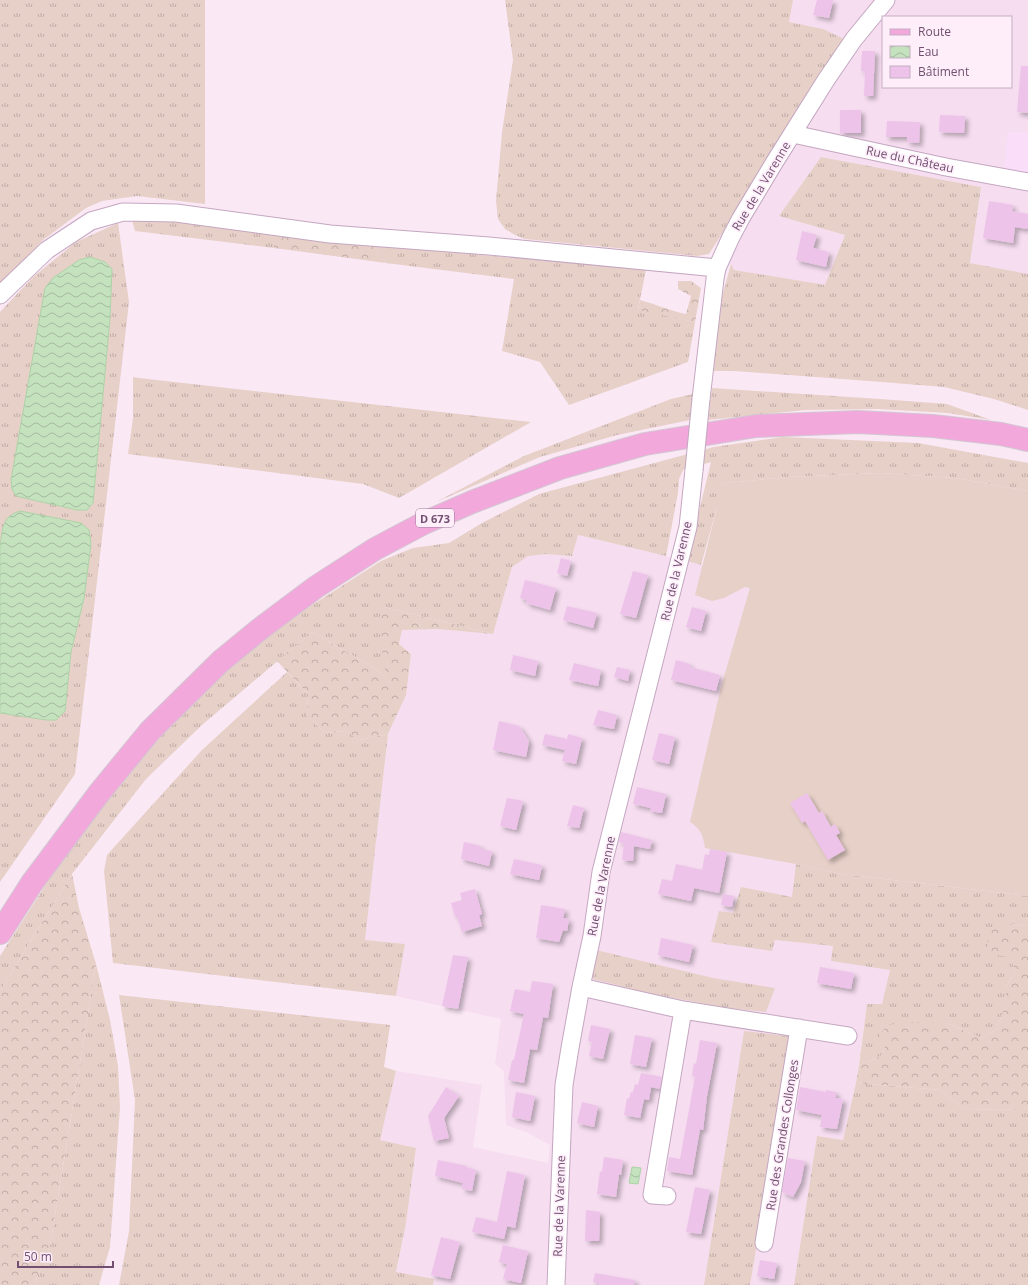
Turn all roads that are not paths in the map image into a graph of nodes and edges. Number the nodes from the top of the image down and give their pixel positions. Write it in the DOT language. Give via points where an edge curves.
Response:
graph roads {
  1 [pos="886,0"];
  2 [pos="793,134"];
  3 [pos="1028,182"];
  4 [pos="717,268"];
  5 [pos="0,295"];
  6 [pos="1028,440"];
  7 [pos="0,933"];
  8 [pos="581,987"];
  9 [pos="683,1010"];
  10 [pos="799,1028"];
  11 [pos="848,1036"];
  12 [pos="667,1196"];
  13 [pos="764,1243"];
  14 [pos="556,1285"];
  1 -- 2 [label="street, Rue de la Varenne" via="854,39"];
  2 -- 3 [label="street, Rue du Château"];
  2 -- 4 [label="street, Rue de la Varenne" via="741,218"];
  4 -- 5 [label="street" via="330,234 176,212 123,212 91,221 47,250"];
  4 -- 8 [label="street, Rue de la Varenne, bridge" via="688,527 602,872"];
  6 -- 7 [label="main road, D 673" via="933,426 858,422 756,426 645,444 560,468 424,523 375,549 316,587 221,661 150,731 100,792 32,883"];
  8 -- 9 [label="street"];
  8 -- 14 [label="street, Rue de la Varenne" via="564,1085"];
  9 -- 10 [label="street"];
  9 -- 12 [label="street" via="652,1194"];
  10 -- 11 [label="street"];
  10 -- 13 [label="street, Rue des Grandes Collonges"];
}
